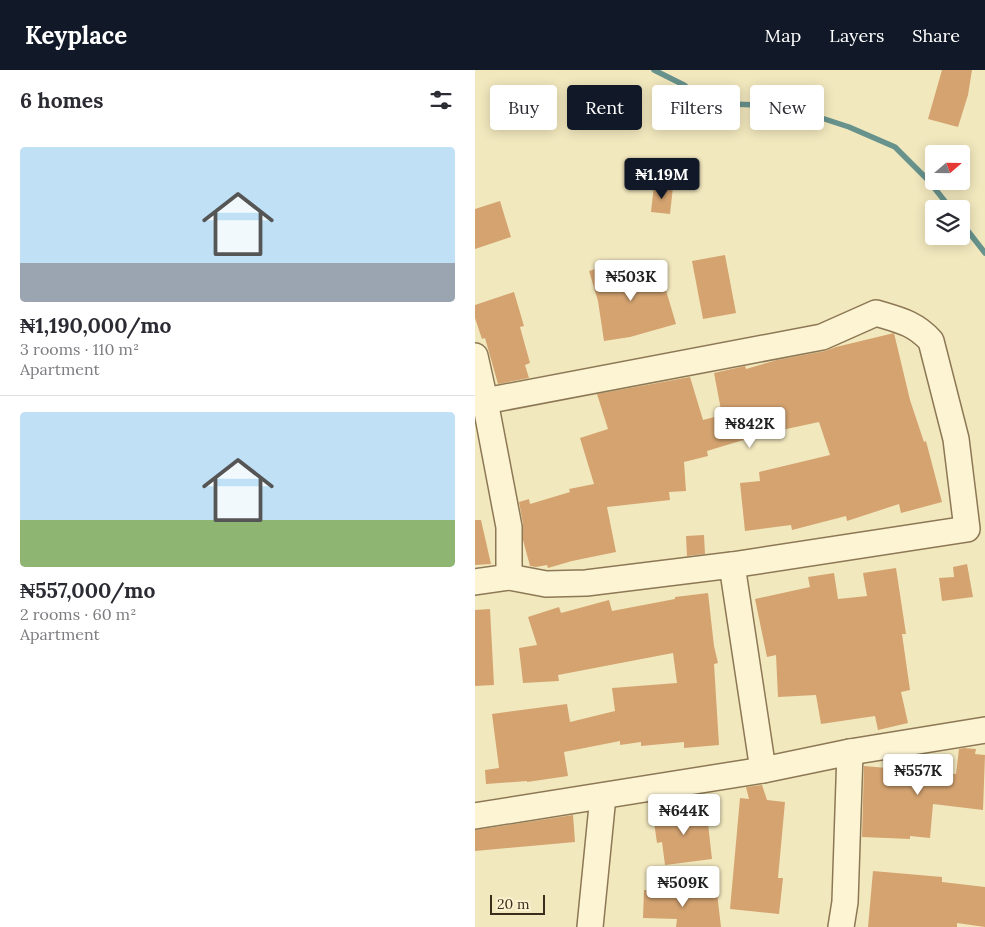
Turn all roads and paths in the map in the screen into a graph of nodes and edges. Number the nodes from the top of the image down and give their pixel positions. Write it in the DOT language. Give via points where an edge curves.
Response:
graph roads {
  1 [pos="475,356"];
  2 [pos="485,401"];
  3 [pos="733,565"];
  4 [pos="509,577"];
  5 [pos="475,582"];
  6 [pos="985,730"];
  7 [pos="850,752"];
  8 [pos="763,770"];
  9 [pos="603,796"];
  10 [pos="475,816"];
  11 [pos="590,927"];
  12 [pos="841,927"];
  1 -- 2 [label="street"];
  2 -- 3 [label="street" via="822,337 876,313 922,330 931,341 956,439 967,529"];
  2 -- 4 [label="street" via="509,527"];
  3 -- 4 [label="street" via="586,583 546,584"];
  3 -- 8 [label="street"];
  4 -- 5 [label="street"];
  6 -- 7 [label="street"];
  7 -- 8 [label="street"];
  7 -- 12 [label="street" via="845,902"];
  8 -- 9 [label="street"];
  9 -- 10 [label="street"];
  9 -- 11 [label="street"];
}
